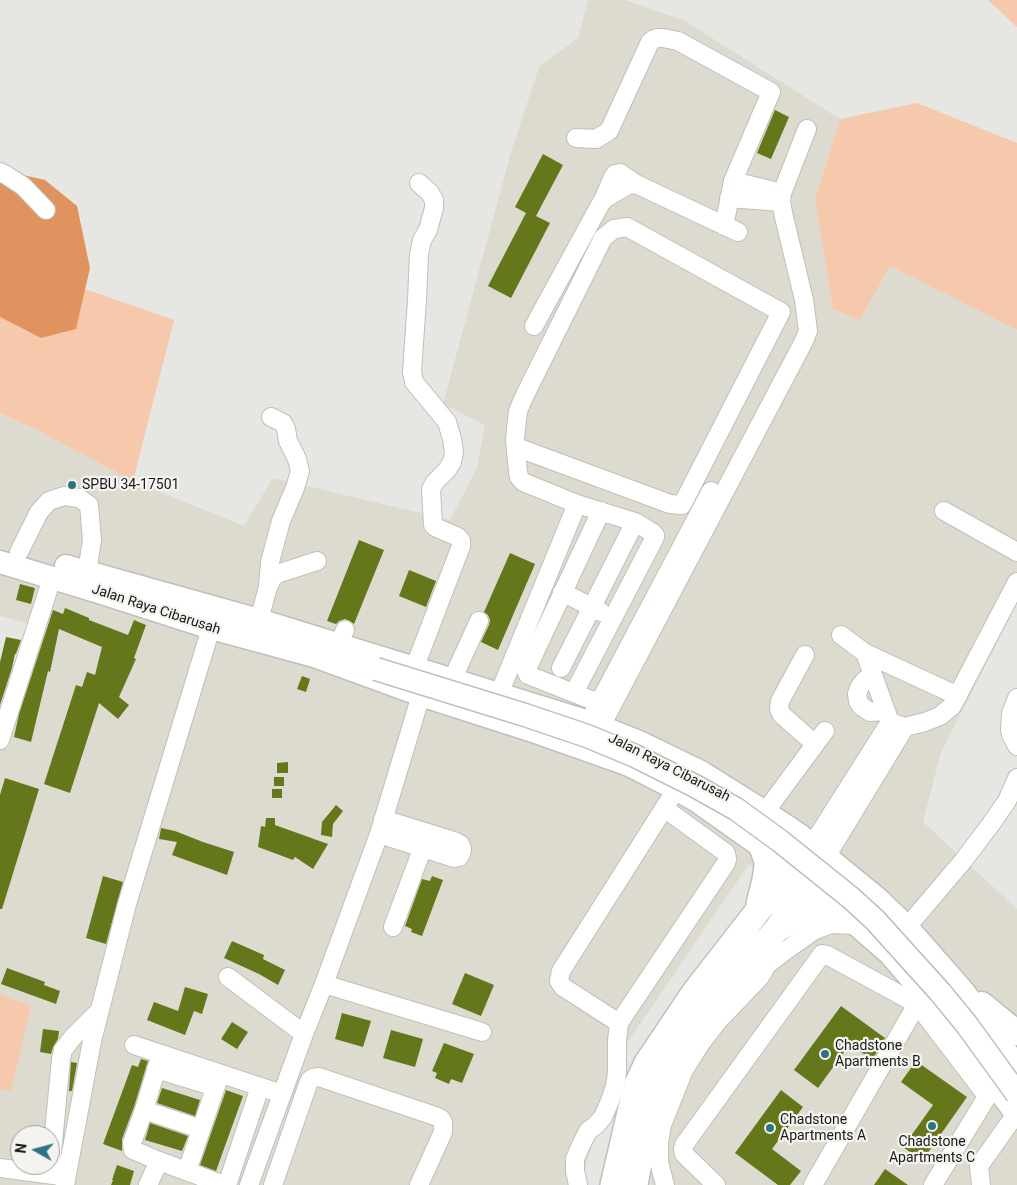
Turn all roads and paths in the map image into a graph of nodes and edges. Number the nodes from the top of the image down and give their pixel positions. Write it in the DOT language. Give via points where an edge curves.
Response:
graph roads {
  1 [pos="807,129"];
  2 [pos="576,138"];
  3 [pos="0,172"];
  4 [pos="419,183"];
  5 [pos="731,190"];
  6 [pos="782,197"];
  7 [pos="46,210"];
  8 [pos="781,312"];
  9 [pos="804,324"];
  10 [pos="534,326"];
  11 [pos="271,417"];
  12 [pos="516,447"];
  13 [pos="577,504"];
  14 [pos="601,511"];
  15 [pos="944,511"];
  16 [pos="636,522"];
  17 [pos="1017,552"];
  18 [pos="6,553"];
  19 [pos="317,561"];
  20 [pos="87,572"];
  21 [pos="52,578"];
  22 [pos="1017,582"];
  23 [pos="268,587"];
  24 [pos="562,592"];
  25 [pos="592,607"];
  26 [pos="613,618"];
  27 [pos="479,621"];
  28 [pos="269,624"];
  29 [pos="210,628"];
  30 [pos="841,635"];
  31 [pos="865,654"];
  32 [pos="805,655"];
  33 [pos="314,656"];
  34 [pos="376,667"];
  35 [pos="414,668"];
  36 [pos="561,668"];
  37 [pos="452,680"];
  38 [pos="574,693"];
  39 [pos="499,694"];
  40 [pos="420,695"];
  41 [pos="958,696"];
  42 [pos="1017,698"];
  43 [pos="596,717"];
  44 [pos="894,720"];
  45 [pos="0,740"];
  46 [pos="1017,746"];
  47 [pos="1017,778"];
  48 [pos="676,789"];
  49 [pos="664,808"];
  50 [pos="765,812"];
  51 [pos="381,827"];
  52 [pos="813,846"];
  53 [pos="762,847"];
  54 [pos="793,872"];
  55 [pos="849,874"];
  56 [pos="841,911"];
  57 [pos="756,912"];
  58 [pos="393,927"];
  59 [pos="906,927"];
  60 [pos="774,932"];
  61 [pos="768,966"];
  62 [pos="228,977"];
  63 [pos="324,984"];
  64 [pos="964,992"];
  65 [pos="917,1004"];
  66 [pos="99,1011"];
  67 [pos="619,1023"];
  68 [pos="1015,1025"];
  69 [pos="952,1026"];
  70 [pos="482,1032"];
  71 [pos="304,1034"];
  72 [pos="134,1045"];
  73 [pos="159,1061"];
  74 [pos="1017,1066"];
  75 [pos="218,1081"];
  76 [pos="1017,1083"];
  77 [pos="260,1087"];
  78 [pos="991,1090"];
  79 [pos="282,1094"];
  80 [pos="1017,1108"];
  81 [pos="144,1110"];
  82 [pos="201,1129"];
  83 [pos="159,1161"];
  84 [pos="0,1168"];
  85 [pos="187,1171"];
  86 [pos="60,1178"];
  87 [pos="637,1182"];
  88 [pos="148,1185"];
  89 [pos="226,1185"];
  90 [pos="249,1185"];
  91 [pos="273,1185"];
  92 [pos="418,1185"];
  93 [pos="578,1185"];
  94 [pos="613,1185"];
  95 [pos="665,1185"];
  96 [pos="716,1185"];
  97 [pos="813,1185"];
  98 [pos="934,1185"];
  99 [pos="981,1185"];
  1 -- 6 [label="street"];
  2 -- 5 [label="street" via="596,139 609,131 650,42 657,38 678,41 771,92"];
  3 -- 7 [label="street" via="24,186"];
  4 -- 35 [label="street" via="430,193 434,208 419,254 412,372 414,382 447,422 454,452 452,462 431,489 433,525 458,537 461,546"];
  5 -- 6 [label="street"];
  5 -- 10 [label="street" via="731,229 636,184 628,185 603,200"];
  6 -- 9 [label="street" via="804,300"];
  8 -- 9 [label="street"];
  8 -- 12 [label="street" via="682,504 670,504"];
  8 -- 12 [label="street" via="626,226 614,229 603,238 520,405 516,420"];
  9 -- 43 [label="street" via="804,341"];
  11 -- 23 [label="street" via="283,423 300,472 281,522 270,562"];
  12 -- 13 [label="street" via="520,480"];
  13 -- 14 [label="street"];
  13 -- 39 [label="street"];
  14 -- 16 [label="street"];
  14 -- 24 [label="street"];
  15 -- 17 [label="street"];
  16 -- 25 [label="street"];
  16 -- 26 [label="street" via="655,537"];
  18 -- 20 [label="main road, Jalan Raya Cibarusah"];
  18 -- 20 [label="street" via="49,501 64,496 79,498 89,506 92,540"];
  18 -- 21 [label="main road, Jalan Raya Cibarusah"];
  19 -- 23 [label="street" via="278,574"];
  20 -- 28 [label="main road, Jalan Raya Cibarusah"];
  21 -- 29 [label="main road, Jalan Raya Cibarusah"];
  21 -- 45 [label="street"];
  22 -- 41 [label="street"];
  23 -- 28 [label="street"];
  24 -- 25 [label="street"];
  24 -- 38 [label="street" via="526,672"];
  25 -- 26 [label="street"];
  25 -- 36 [label="street"];
  26 -- 38 [label="street"];
  27 -- 37 [label="street"];
  28 -- 34 [label="main road, Jalan Raya Cibarusah" via="292,638"];
  28 -- 35 [label="main road, Jalan Raya Cibarusah" via="341,638"];
  29 -- 33 [label="main road, Jalan Raya Cibarusah"];
  29 -- 66 [label="street" via="127,904"];
  30 -- 31 [label="street"];
  31 -- 41 [label="street"];
  31 -- 44 [label="street" via="874,676 860,686 858,701 870,712"];
  32 -- 50 [label="street" via="780,701 779,709 782,715 820,738"];
  33 -- 34 [label="main road, Jalan Raya Cibarusah"];
  33 -- 40 [label="main road, Jalan Raya Cibarusah"];
  34 -- 76 [label="main road, Jalan Raya Cibarusah" via="574,723 621,741 724,794 794,842 887,920 937,975"];
  34 -- 80 [label="main road, Jalan Raya Cibarusah, bridge" via="587,736 633,755 736,809 794,852 875,920 967,1025"];
  35 -- 37 [label="main road, Jalan Raya Cibarusah"];
  37 -- 39 [label="main road, Jalan Raya Cibarusah"];
  38 -- 43 [label="street"];
  39 -- 43 [label="main road, Jalan Raya Cibarusah"];
  40 -- 48 [label="main road, Jalan Raya Cibarusah" via="629,765"];
  40 -- 51 [label="street"];
  41 -- 44 [label="street" via="940,716 925,722"];
  42 -- 46 [label="street" via="1010,729"];
  43 -- 50 [label="main road, Jalan Raya Cibarusah" via="701,772"];
  44 -- 52 [label="street"];
  47 -- 59 [label="street" via="1007,801 964,861"];
  48 -- 49 [label="street"];
  48 -- 53 [label="main road, Jalan Raya Cibarusah"];
  49 -- 67 [label="street" via="561,971 563,987"];
  49 -- 67 [label="street" via="726,854 727,859"];
  50 -- 52 [label="main road, Jalan Raya Cibarusah"];
  51 -- 58 [label="street" via="425,841"];
  51 -- 63 [label="street"];
  52 -- 54 [label="highway"];
  52 -- 55 [label="main road, Jalan Raya Cibarusah"];
  53 -- 54 [label="main road, Jalan Raya Cibarusah"];
  53 -- 57 [label="highway" via="767,866"];
  54 -- 56 [label="main road, Jalan Raya Cibarusah"];
  54 -- 57 [label="highway"];
  54 -- 60 [label="highway"];
  55 -- 56 [label="main road" via="831,880 826,889"];
  55 -- 59 [label="main road, Jalan Raya Cibarusah"];
  56 -- 60 [label="highway" via="809,912"];
  56 -- 61 [label="street" via="831,924 815,930"];
  56 -- 69 [label="main road, Jalan Raya Cibarusah" via="890,954"];
  57 -- 94 [label="highway" via="694,993 647,1063 631,1108"];
  59 -- 64 [label="main road, Jalan Raya Cibarusah"];
  60 -- 61 [label="street"];
  60 -- 87 [label="highway" via="680,1042 658,1085 646,1124"];
  61 -- 95 [label="street" via="717,1022 684,1070 662,1125 659,1142"];
  62 -- 71 [label="street"];
  63 -- 70 [label="street"];
  63 -- 71 [label="street"];
  64 -- 68 [label="main road"];
  64 -- 74 [label="main road, Jalan Raya Cibarusah"];
  65 -- 69 [label="street"];
  65 -- 78 [label="street"];
  65 -- 96 [label="street" via="824,954 820,956 684,1146 684,1154"];
  65 -- 97 [label="street"];
  66 -- 86 [label="street"];
  66 -- 86 [label="street" via="63,1050"];
  67 -- 93 [label="street" via="615,1086 603,1117 588,1131 575,1159"];
  69 -- 78 [label="main road, Jalan Raya Cibarusah"];
  71 -- 79 [label="street"];
  72 -- 73 [label="street"];
  73 -- 75 [label="street"];
  73 -- 81 [label="street"];
  75 -- 77 [label="street"];
  75 -- 82 [label="street"];
  77 -- 79 [label="street"];
  77 -- 89 [label="street"];
  78 -- 80 [label="main road, Jalan Raya Cibarusah"];
  78 -- 98 [label="street"];
  79 -- 90 [label="street"];
  80 -- 99 [label="street" via="980,1166"];
  81 -- 82 [label="street"];
  81 -- 83 [label="street" via="132,1147"];
  82 -- 85 [label="street"];
  83 -- 85 [label="street"];
  83 -- 88 [label="street"];
  84 -- 86 [label="street"];
  85 -- 89 [label="street"];
  91 -- 92 [label="street" via="308,1084 319,1077 441,1119 443,1132"];
}
